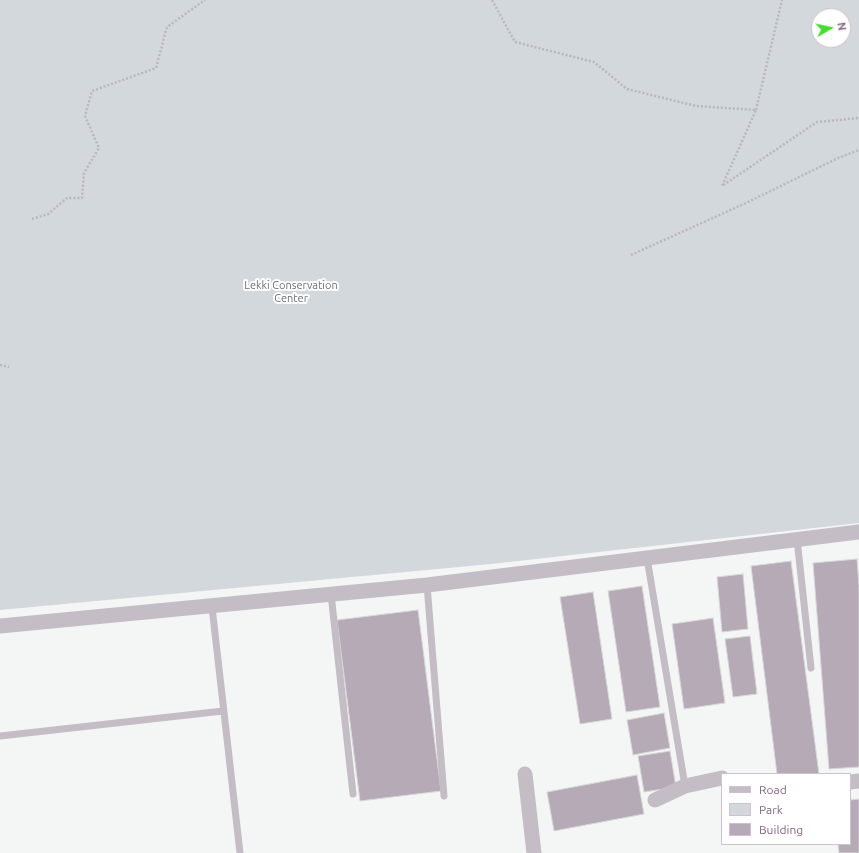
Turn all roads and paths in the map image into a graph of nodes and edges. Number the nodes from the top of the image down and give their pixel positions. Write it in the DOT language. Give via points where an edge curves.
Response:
graph roads {
  1 [pos="205,0"];
  2 [pos="492,0"];
  3 [pos="782,0"];
  4 [pos="756,110"];
  5 [pos="859,118"];
  6 [pos="859,150"];
  7 [pos="32,219"];
  8 [pos="632,255"];
  9 [pos="0,365"];
  10 [pos="9,367"];
  11 [pos="859,532"];
  12 [pos="797,539"];
  13 [pos="647,558"];
  14 [pos="427,585"];
  15 [pos="331,594"];
  16 [pos="212,607"];
  17 [pos="0,626"];
  18 [pos="811,668"];
  19 [pos="223,711"];
  20 [pos="0,736"];
  21 [pos="525,774"];
  22 [pos="721,778"];
  23 [pos="685,786"];
  24 [pos="353,794"];
  25 [pos="444,796"];
  26 [pos="655,800"];
  27 [pos="240,853"];
  28 [pos="534,853"];
  1 -- 7 [label="path" via="167,27 156,68 92,91 85,116 99,148 84,173 82,198 67,198 48,214"];
  2 -- 4 [label="path" via="515,42 594,62 627,89 696,106"];
  3 -- 4 [label="path"];
  4 -- 5 [label="path" via="722,186 817,122"];
  6 -- 8 [label="path"];
  9 -- 10 [label="path"];
  11 -- 12 [label="street"];
  12 -- 13 [label="street"];
  12 -- 18 [label="lane"];
  13 -- 14 [label="street"];
  13 -- 23 [label="lane"];
  14 -- 15 [label="street"];
  14 -- 25 [label="lane"];
  15 -- 16 [label="street"];
  15 -- 24 [label="lane"];
  16 -- 17 [label="street"];
  16 -- 19 [label="lane"];
  19 -- 20 [label="lane"];
  19 -- 27 [label="lane"];
  21 -- 28 [label="street"];
  22 -- 23 [label="street"];
  23 -- 26 [label="street"];
}
